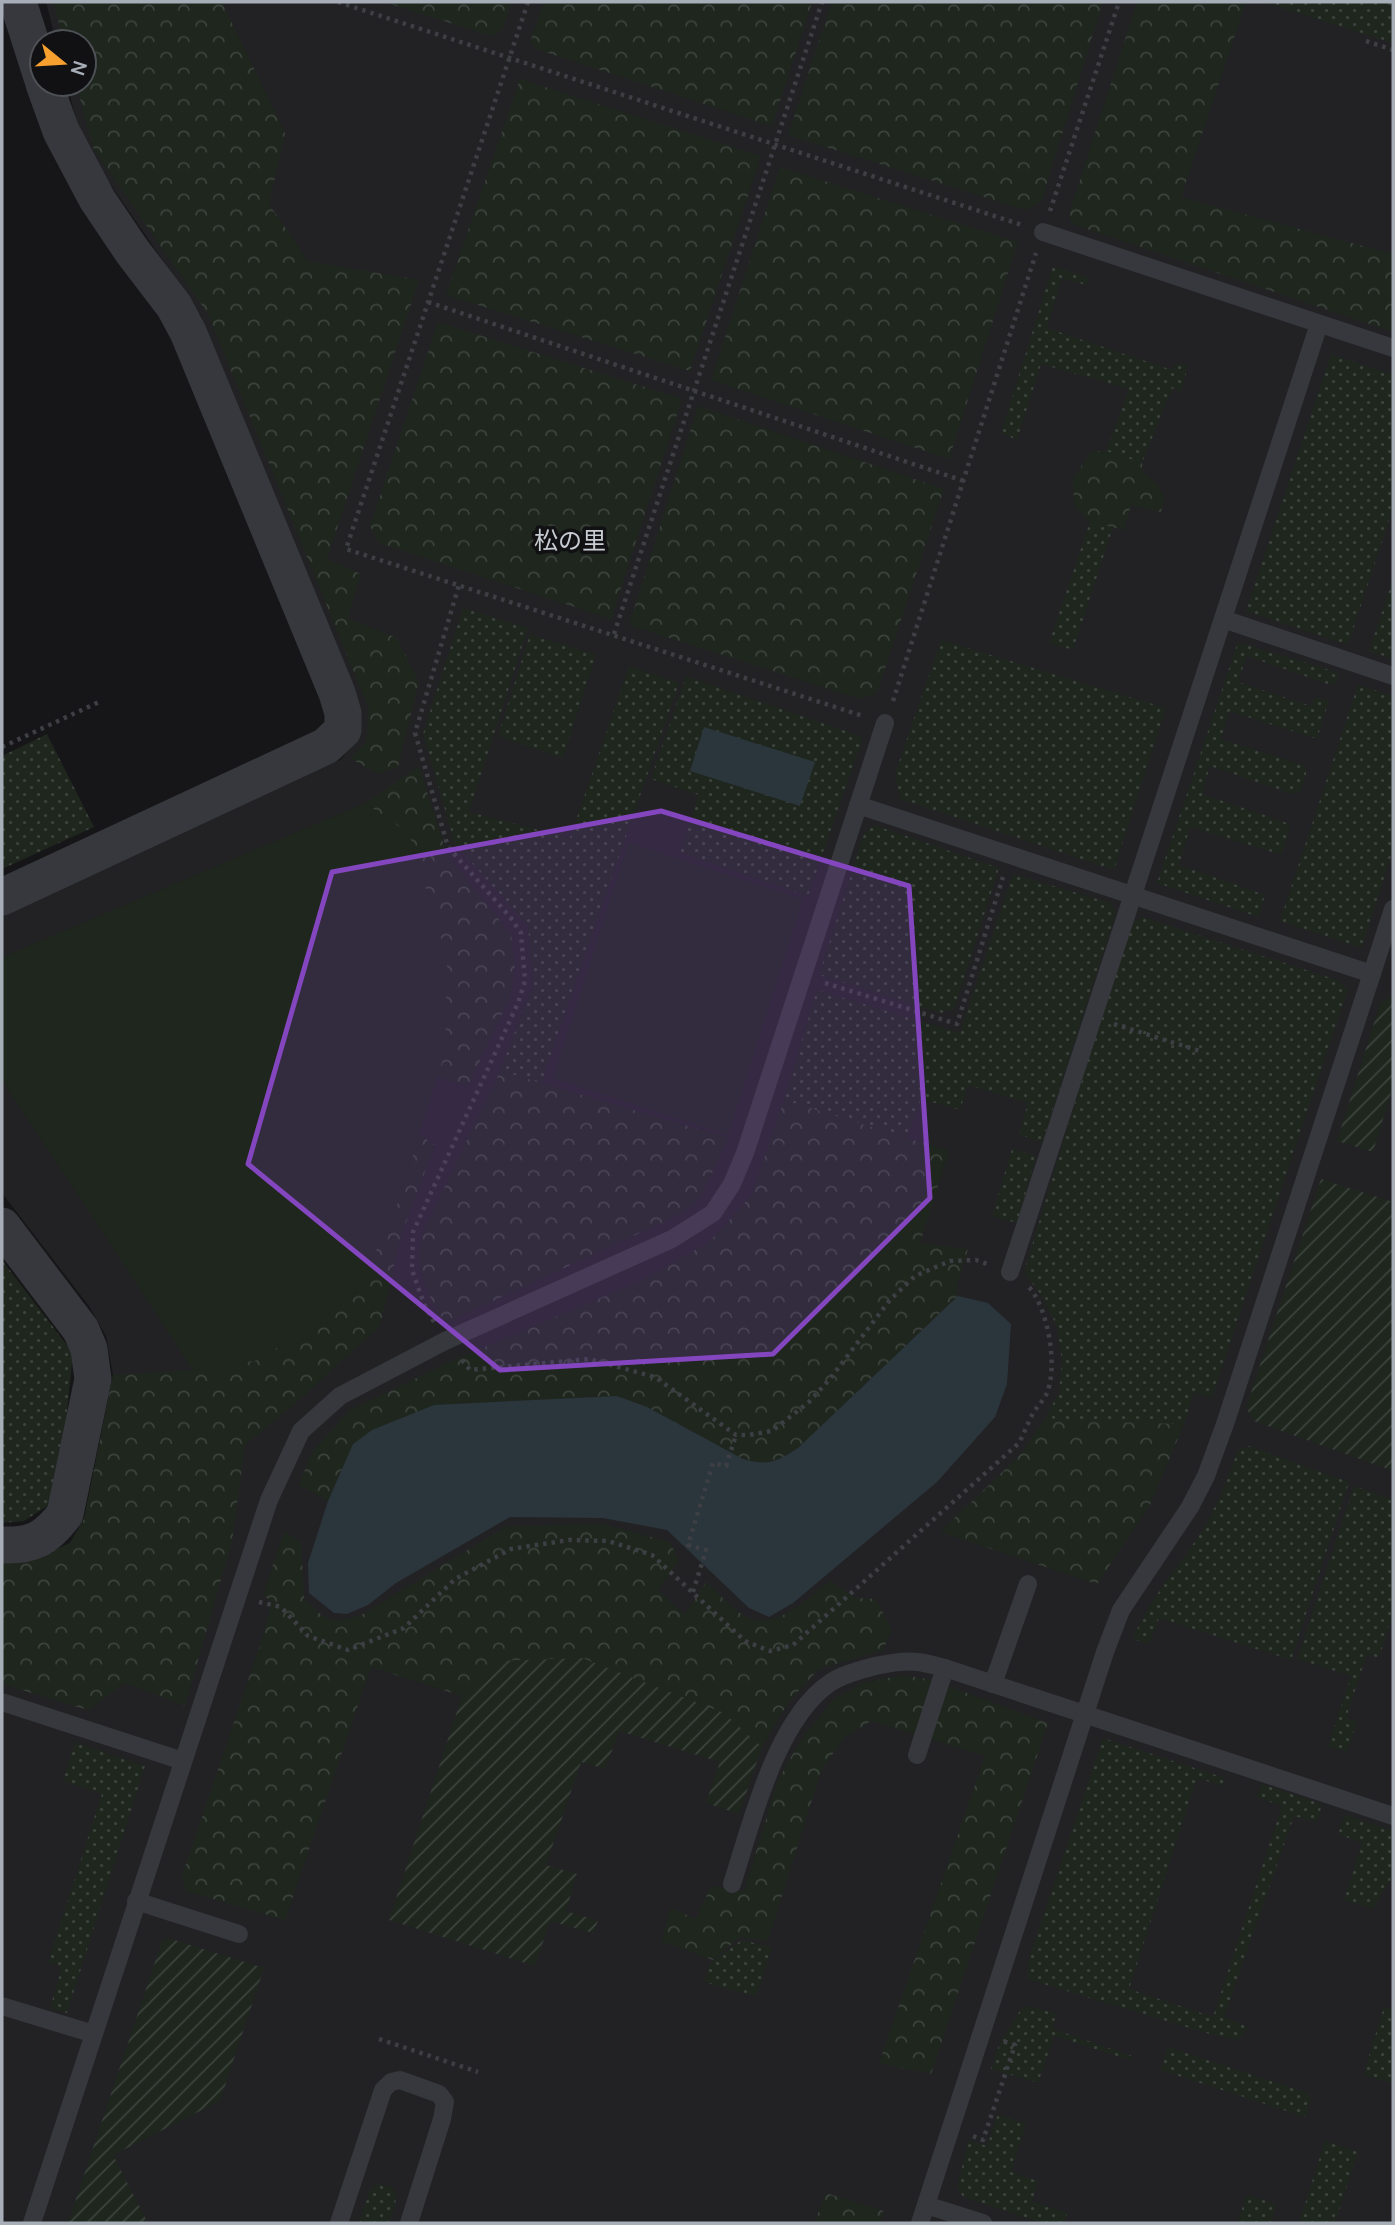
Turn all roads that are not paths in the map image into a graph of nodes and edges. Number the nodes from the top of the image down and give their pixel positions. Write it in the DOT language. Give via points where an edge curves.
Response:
graph roads {
  1 [pos="18,2"];
  2 [pos="28,33"];
  3 [pos="49,98"];
  4 [pos="1043,232"];
  5 [pos="1319,324"];
  6 [pos="1393,348"];
  7 [pos="1223,619"];
  8 [pos="1393,676"];
  9 [pos="885,723"];
  10 [pos="858,806"];
  11 [pos="2,897"];
  12 [pos="1133,897"];
  13 [pos="1393,909"];
  14 [pos="1372,974"];
  15 [pos="2,1226"];
  16 [pos="1010,1272"];
  17 [pos="2,1545"];
  18 [pos="1028,1584"];
  19 [pos="945,1668"];
  20 [pos="993,1684"];
  21 [pos="2,1702"];
  22 [pos="1085,1715"];
  23 [pos="917,1755"];
  24 [pos="183,1761"];
  25 [pos="1393,1816"];
  26 [pos="732,1884"];
  27 [pos="136,1901"];
  28 [pos="239,1934"];
  29 [pos="2,2006"];
  30 [pos="94,2034"];
  31 [pos="926,2204"];
  32 [pos="32,2223"];
  33 [pos="339,2223"];
  34 [pos="409,2223"];
  35 [pos="920,2223"];
  36 [pos="983,2223"];
  1 -- 2 [label="street"];
  3 -- 11 [label="street" via="97,199 188,332 337,692 343,730 326,746"];
  4 -- 5 [label="lane"];
  5 -- 6 [label="lane"];
  5 -- 7 [label="lane"];
  7 -- 8 [label="lane"];
  7 -- 12 [label="lane"];
  9 -- 10 [label="lane"];
  10 -- 12 [label="lane"];
  10 -- 24 [label="lane" via="745,1153 713,1213 672,1240 445,1340 340,1396 301,1431 269,1500"];
  12 -- 14 [label="lane"];
  12 -- 16 [label="lane"];
  13 -- 14 [label="lane"];
  14 -- 22 [label="lane" via="1206,1476 1121,1609"];
  15 -- 17 [label="street" via="81,1330 93,1379 65,1514 52,1532 36,1541"];
  18 -- 20 [label="lane"];
  19 -- 20 [label="lane"];
  19 -- 23 [label="lane"];
  19 -- 26 [label="lane" via="917,1662 859,1670 830,1683 811,1701 778,1749"];
  20 -- 22 [label="lane"];
  21 -- 24 [label="lane"];
  22 -- 25 [label="lane" via="1247,1774"];
  22 -- 31 [label="lane"];
  24 -- 27 [label="lane"];
  27 -- 28 [label="lane"];
  27 -- 30 [label="lane"];
  29 -- 30 [label="lane"];
  30 -- 32 [label="lane"];
  31 -- 35 [label="lane"];
  31 -- 36 [label="lane"];
  33 -- 34 [label="lane" via="383,2090 400,2080 439,2094 445,2102"];
}
